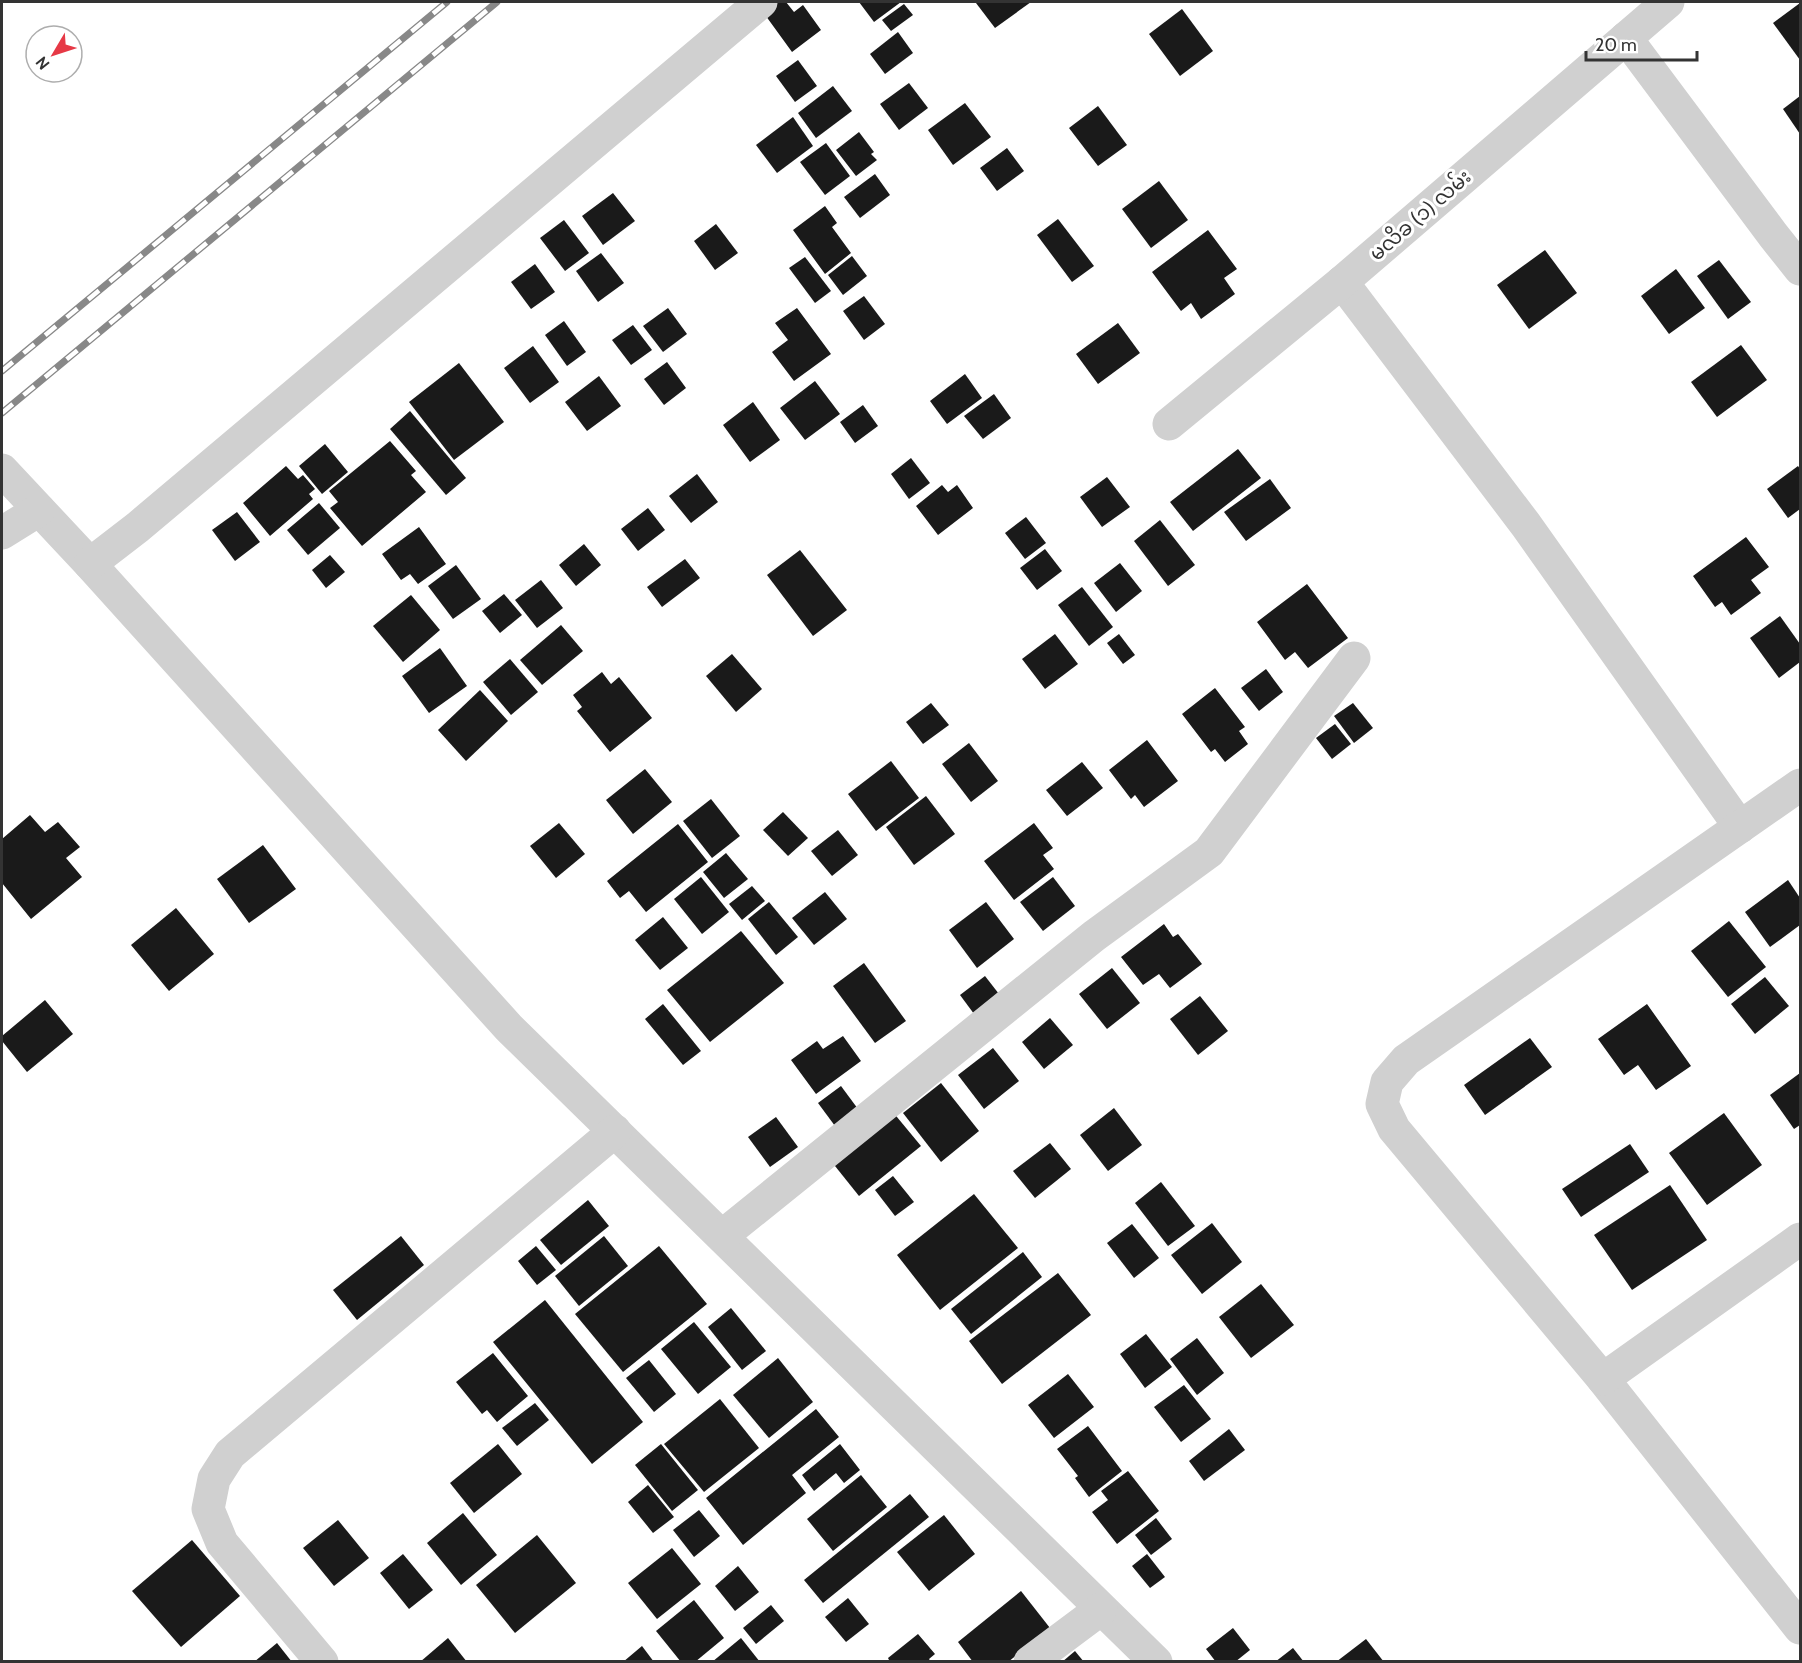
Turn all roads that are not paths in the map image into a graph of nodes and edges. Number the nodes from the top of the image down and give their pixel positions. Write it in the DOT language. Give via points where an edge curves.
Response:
graph roads {
  1 [pos="760,2"];
  2 [pos="1668,2"];
  3 [pos="1626,38"];
  4 [pos="1800,269"];
  5 [pos="1342,282"];
  6 [pos="1168,423"];
  7 [pos="2,470"];
  8 [pos="39,510"];
  9 [pos="2,532"];
  10 [pos="90,564"];
  11 [pos="1354,658"];
  12 [pos="1800,785"];
  13 [pos="1740,827"];
  14 [pos="615,1131"];
  15 [pos="722,1236"];
  16 [pos="1800,1239"];
  17 [pos="1603,1379"];
  18 [pos="1101,1609"];
  19 [pos="1800,1628"];
  20 [pos="322,1662"];
  21 [pos="1029,1662"];
  22 [pos="1156,1662"];
  1 -- 10 [label="street"];
  2 -- 3 [label="street, မလိခ (၁) လမ်း"];
  3 -- 4 [label="street"];
  3 -- 5 [label="street, မလိခ (၁) လမ်း"];
  5 -- 6 [label="street, မလိခ (၁) လမ်း"];
  5 -- 13 [label="street" via="1526,525"];
  7 -- 8 [label="street"];
  8 -- 9 [label="street"];
  8 -- 10 [label="street"];
  10 -- 14 [label="street" via="509,1028"];
  11 -- 15 [label="street" via="1209,852 1094,936"];
  12 -- 13 [label="street"];
  13 -- 17 [label="street" via="1406,1060 1387,1082 1382,1104 1394,1129"];
  14 -- 15 [label="street"];
  14 -- 20 [label="street" via="230,1454 214,1479 208,1509 222,1543"];
  15 -- 18 [label="street"];
  16 -- 17 [label="street"];
  17 -- 19 [label="street"];
  18 -- 21 [label="street"];
  18 -- 22 [label="street"];
}
